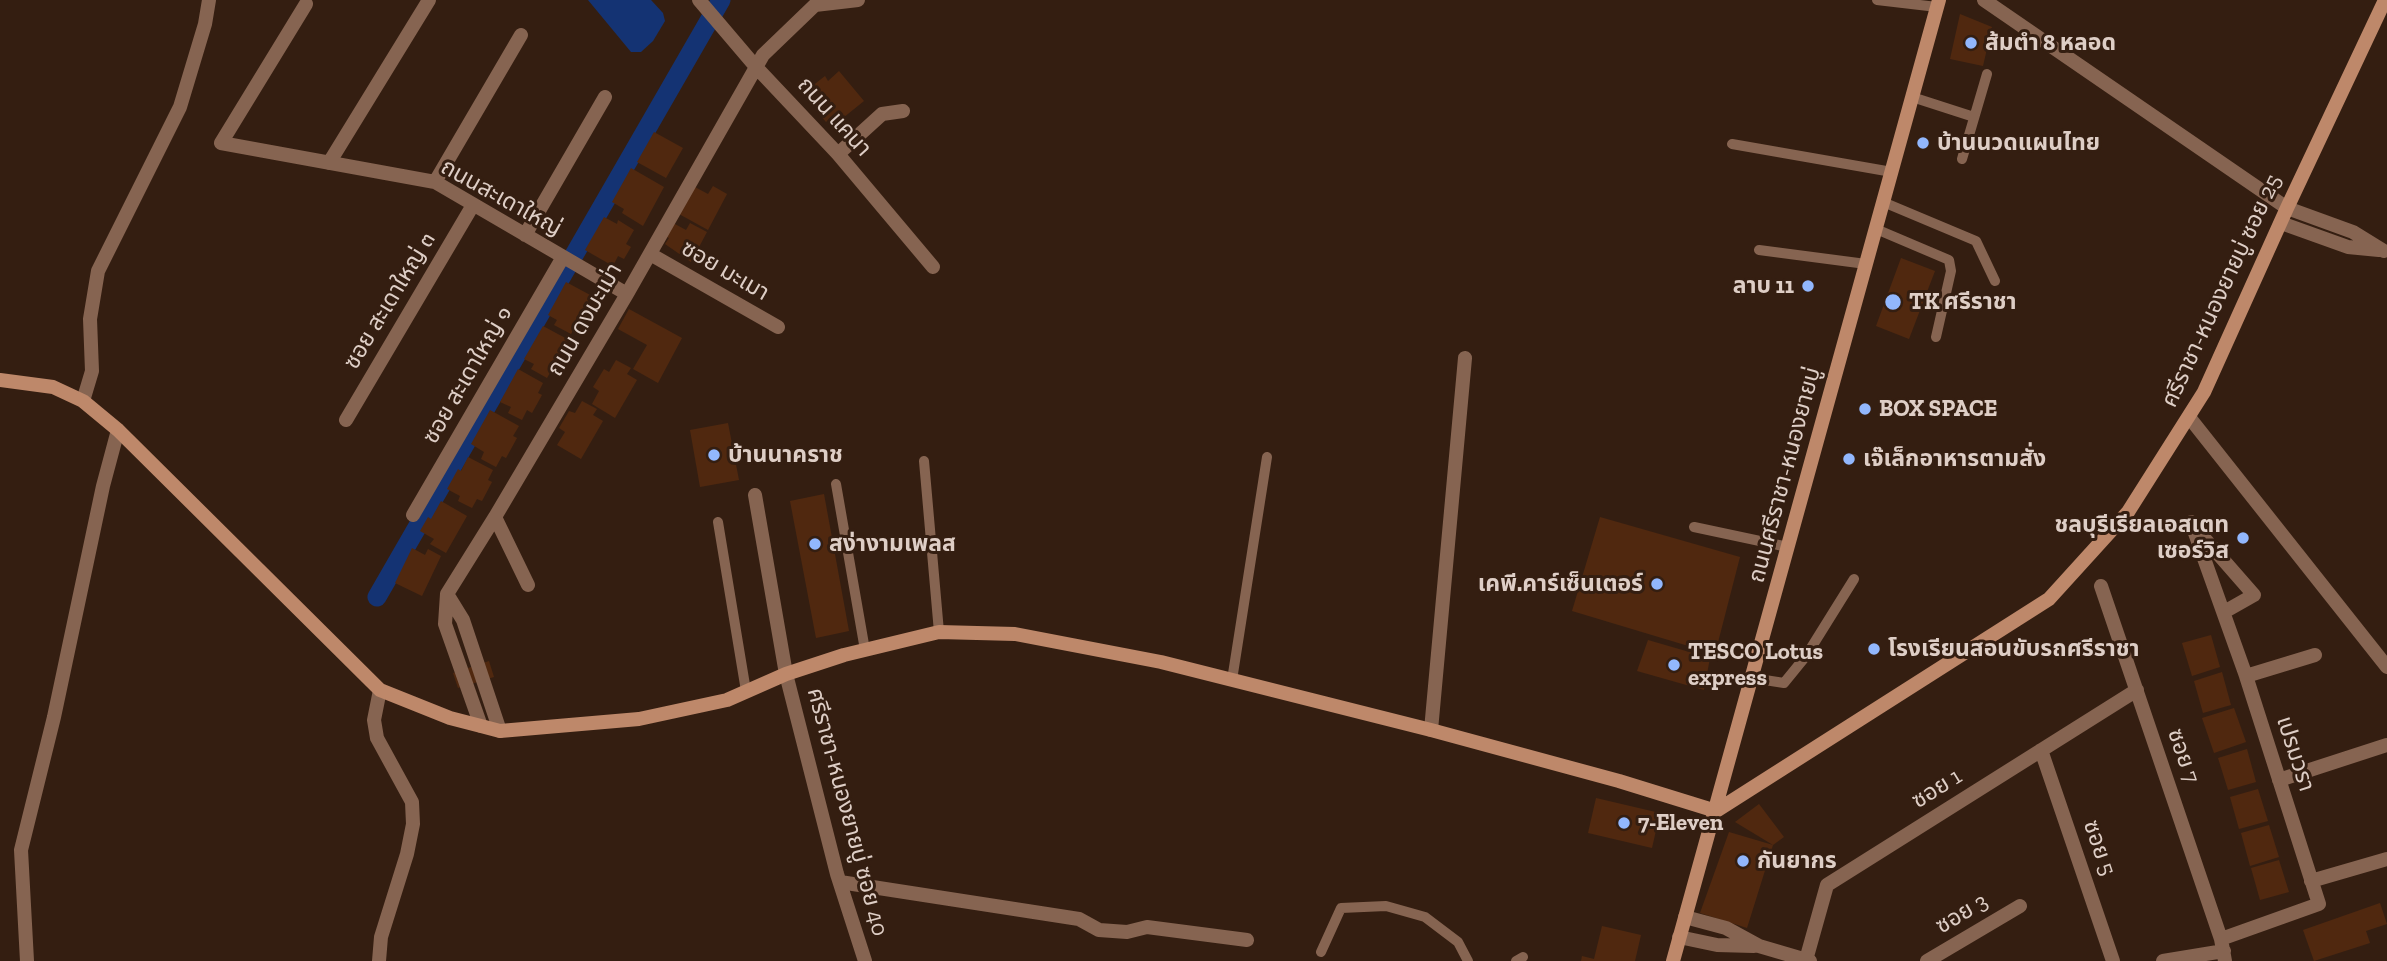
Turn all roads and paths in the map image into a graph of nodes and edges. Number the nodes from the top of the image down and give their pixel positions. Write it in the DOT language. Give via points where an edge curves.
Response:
graph roads {
  1 [pos="209,0"];
  2 [pos="429,0"];
  3 [pos="858,0"];
  4 [pos="1877,0"];
  5 [pos="1983,0"];
  6 [pos="2385,0"];
  7 [pos="701,3"];
  8 [pos="306,4"];
  9 [pos="1938,4"];
  10 [pos="522,35"];
  11 [pos="757,67"];
  12 [pos="1987,74"];
  13 [pos="605,97"];
  14 [pos="1912,97"];
  15 [pos="903,111"];
  16 [pos="1974,117"];
  17 [pos="1732,144"];
  18 [pos="838,154"];
  19 [pos="1962,159"];
  20 [pos="329,163"];
  21 [pos="1892,172"];
  22 [pos="435,183"];
  23 [pos="1883,202"];
  24 [pos="473,205"];
  25 [pos="2287,208"];
  26 [pos="2281,223"];
  27 [pos="1876,229"];
  28 [pos="525,235"];
  29 [pos="1759,250"];
  30 [pos="2386,251"];
  31 [pos="650,254"];
  32 [pos="563,257"];
  33 [pos="1866,264"];
  34 [pos="933,267"];
  35 [pos="1995,281"];
  36 [pos="627,295"];
  37 [pos="778,327"];
  38 [pos="1936,337"];
  39 [pos="1465,358"];
  40 [pos="0,380"];
  41 [pos="83,401"];
  42 [pos="2189,417"];
  43 [pos="346,420"];
  44 [pos="118,430"];
  45 [pos="1267,457"];
  46 [pos="923,461"];
  47 [pos="836,484"];
  48 [pos="755,495"];
  49 [pos="412,515"];
  50 [pos="495,517"];
  51 [pos="718,522"];
  52 [pos="1694,527"];
  53 [pos="1788,547"];
  54 [pos="1854,579"];
  55 [pos="528,585"];
  56 [pos="2101,586"];
  57 [pos="447,594"];
  58 [pos="2224,612"];
  59 [pos="939,632"];
  60 [pos="865,650"];
  61 [pos="2315,655"];
  62 [pos="2387,667"];
  63 [pos="786,674"];
  64 [pos="2246,676"];
  65 [pos="1752,678"];
  66 [pos="1232,680"];
  67 [pos="380,690"];
  68 [pos="2137,690"];
  69 [pos="746,691"];
  70 [pos="481,726"];
  71 [pos="1432,730"];
  72 [pos="500,731"];
  73 [pos="2387,745"];
  74 [pos="2041,750"];
  75 [pos="2279,780"];
  76 [pos="1716,811"];
  77 [pos="2387,859"];
  78 [pos="840,881"];
  79 [pos="2311,881"];
  80 [pos="2020,906"];
  81 [pos="1685,917"];
  82 [pos="1679,937"];
  83 [pos="1247,940"];
  84 [pos="1759,946"];
  85 [pos="2223,950"];
  86 [pos="1321,952"];
  87 [pos="1808,960"];
  88 [pos="27,961"];
  89 [pos="379,961"];
  90 [pos="865,961"];
  91 [pos="1468,961"];
  92 [pos="1673,961"];
  93 [pos="1927,961"];
  94 [pos="2113,961"];
  95 [pos="2164,961"];
  1 -- 41 [label="street" via="180,107 98,271 90,318 92,371"];
  2 -- 20 [label="street"];
  3 -- 11 [label="street, ถนน ดงมะเม่า" via="815,5 763,55"];
  4 -- 9 [label="lane"];
  5 -- 25 [label="street"];
  6 -- 25 [label="street, ศรีราชา-หนองยายบู่ ซอย 25"];
  7 -- 11 [label="street, ถนน แคนา"];
  8 -- 20 [label="street, ถนนสะเดาใหญ่" via="221,143"];
  9 -- 14 [label="street, ถนนศรีราชา-หนองยายบู่"];
  10 -- 22 [label="street"];
  11 -- 18 [label="street, ถนน แคนา"];
  11 -- 31 [label="street, ถนน ดงมะเม่า"];
  12 -- 16 [label="lane"];
  13 -- 28 [label="street"];
  14 -- 16 [label="lane"];
  14 -- 21 [label="street, ถนนศรีราชา-หนองยายบู่"];
  15 -- 18 [label="street" via="881,114"];
  16 -- 19 [label="lane"];
  17 -- 21 [label="lane"];
  18 -- 34 [label="street, ถนน แคนา"];
  20 -- 22 [label="street, ถนนสะเดาใหญ่"];
  21 -- 23 [label="street, ถนนศรีราชา-หนองยายบู่"];
  22 -- 24 [label="street, ถนนสะเดาใหญ่"];
  23 -- 27 [label="street, ถนนศรีราชา-หนองยายบู่"];
  23 -- 35 [label="lane" via="1976,241"];
  24 -- 28 [label="street, ถนนสะเดาใหญ่"];
  24 -- 43 [label="street, ซอย สะเดาใหญ่ ๓"];
  25 -- 26 [label="street, ศรีราชา-หนองยายบู่ ซอย 25"];
  25 -- 30 [label="street" via="2353,232"];
  26 -- 30 [label="street" via="2348,247"];
  26 -- 42 [label="street, ศรีราชา-หนองยายบู่ ซอย 25"];
  27 -- 33 [label="street, ถนนศรีราชา-หนองยายบู่"];
  27 -- 38 [label="lane" via="1949,260 1951,271"];
  28 -- 32 [label="street, ถนนสะเดาใหญ่"];
  29 -- 33 [label="lane"];
  31 -- 36 [label="street, ถนน ดงมะเม่า"];
  31 -- 37 [label="street, ซอย มะเมา"];
  32 -- 36 [label="street, ถนนสะเดาใหญ่"];
  32 -- 49 [label="street, ซอย สะเดาใหญ่ ๑"];
  33 -- 53 [label="street, ถนนศรีราชา-หนองยายบู่"];
  36 -- 50 [label="street, ถนน ดงมะเม่า"];
  39 -- 71 [label="street"];
  40 -- 41 [label="street" via="53,387"];
  41 -- 44 [label="street"];
  42 -- 62 [label="street"];
  42 -- 76 [label="street, ศรีราชา-หนองยายบู่ ซอย 25" via="2128,512 2049,599"];
  44 -- 67 [label="street"];
  44 -- 88 [label="street" via="21,850"];
  45 -- 66 [label="lane"];
  46 -- 59 [label="lane"];
  47 -- 60 [label="lane"];
  48 -- 63 [label="street, ศรีราชา-หนองยายบู่ ซอย 40"];
  50 -- 55 [label="street"];
  50 -- 57 [label="street, ถนน ดงมะเม่า"];
  51 -- 69 [label="lane"];
  52 -- 53 [label="lane"];
  53 -- 65 [label="street, ถนนศรีราชา-หนองยายบู่"];
  54 -- 65 [label="lane" via="1807,656 1784,683"];
  56 -- 68 [label="street, ซอย 7"];
  57 -- 70 [label="street" via="445,624"];
  57 -- 72 [label="street" via="463,620"];
  58 -- 58 [label="street, เปรมวรา" via="2191,522 2254,595"];
  58 -- 64 [label="street, เปรมวรา"];
  59 -- 60 [label="street"];
  59 -- 66 [label="street" via="1015,634"];
  60 -- 63 [label="street"];
  61 -- 64 [label="street"];
  63 -- 69 [label="street"];
  63 -- 78 [label="street, ศรีราชา-หนองยายบู่ ซอย 40"];
  64 -- 75 [label="street, เปรมวรา"];
  65 -- 76 [label="street, ถนนศรีราชา-หนองยายบู่"];
  66 -- 71 [label="street"];
  67 -- 70 [label="street"];
  67 -- 89 [label="street" via="374,720 377,738 412,802 413,824 381,937"];
  68 -- 74 [label="street, ซอย 1"];
  68 -- 85 [label="street, ซอย 7"];
  69 -- 72 [label="street" via="727,700 639,719"];
  70 -- 72 [label="street"];
  71 -- 76 [label="street"];
  73 -- 75 [label="street"];
  74 -- 87 [label="street, ซอย 1" via="1827,885"];
  74 -- 94 [label="street, ซอย 5"];
  75 -- 79 [label="street, เปรมวรา"];
  76 -- 81 [label="street, ถนนศรีราชา-หนองยายบู่"];
  77 -- 79 [label="street"];
  78 -- 83 [label="street" via="1079,919 1099,930 1127,932 1147,927"];
  78 -- 90 [label="street, ศรีราชา-หนองยายบู่ ซอย 40"];
  79 -- 85 [label="street, เปรมวรา" via="2319,904"];
  80 -- 93 [label="street, ซอย 3"];
  81 -- 82 [label="street, ถนนศรีราชา-หนองยายบู่"];
  81 -- 84 [label="street" via="1726,928"];
  82 -- 84 [label="street" via="1717,945"];
  82 -- 92 [label="street, ถนนศรีราชา-หนองยายบู่"];
  84 -- 87 [label="street"];
  85 -- 95 [label="street, เปรมวรา"];
  86 -- 91 [label="lane" via="1341,908 1386,906 1425,917 1458,942"];
}
